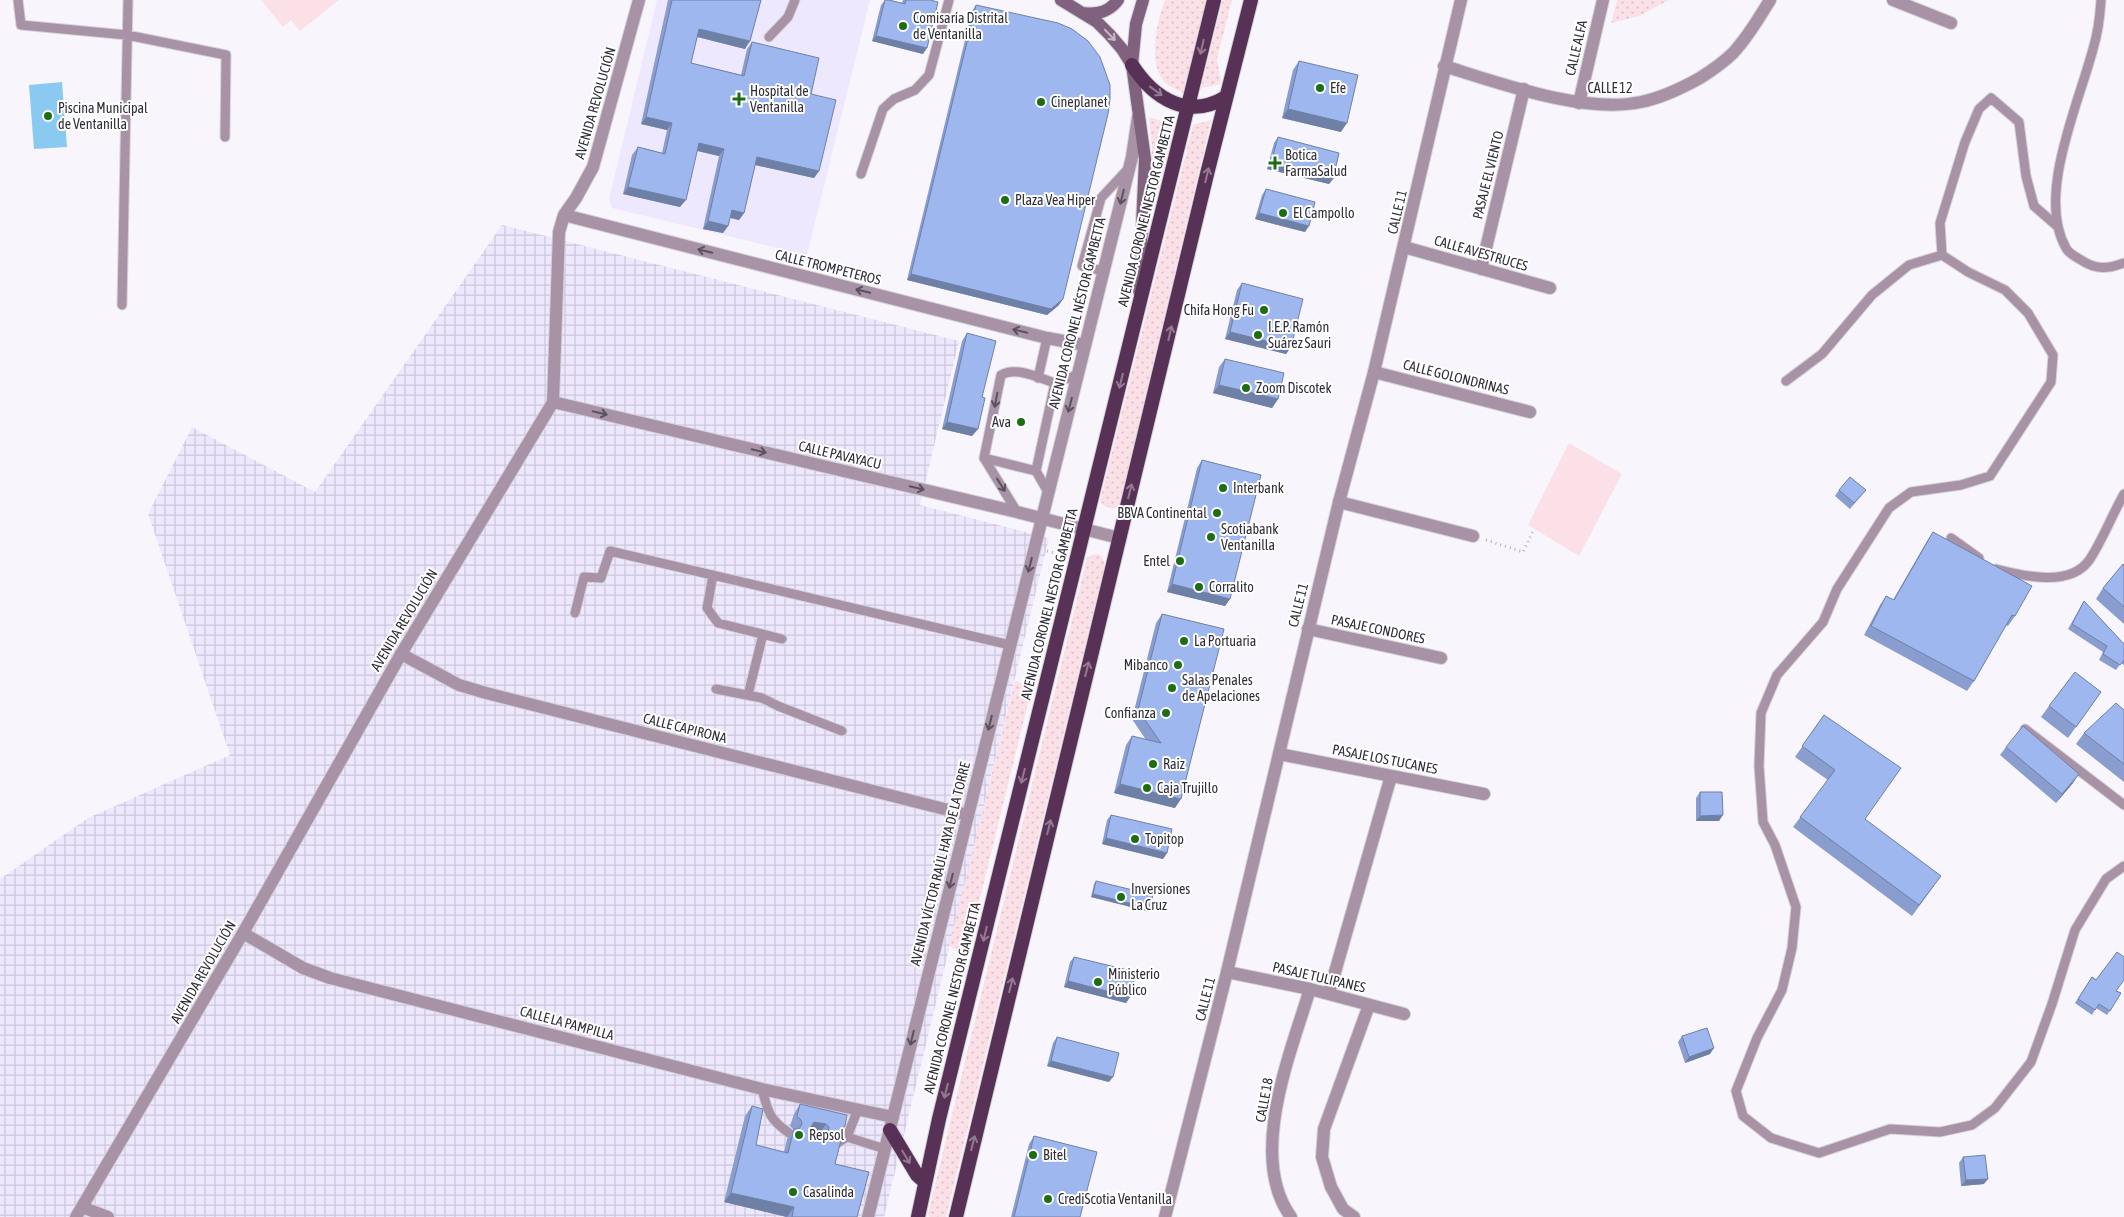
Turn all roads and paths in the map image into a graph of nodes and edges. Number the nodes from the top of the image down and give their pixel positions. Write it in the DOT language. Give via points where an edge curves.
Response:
graph roads {
  1 [pos="18,0"];
  2 [pos="128,0"];
  3 [pos="639,0"];
  4 [pos="795,0"];
  5 [pos="949,0"];
  6 [pos="1061,0"];
  7 [pos="1118,0"];
  8 [pos="1143,0"];
  9 [pos="1214,0"];
  10 [pos="1242,0"];
  11 [pos="1251,0"];
  12 [pos="1461,0"];
  13 [pos="1603,0"];
  14 [pos="1770,0"];
  15 [pos="2101,0"];
  16 [pos="1901,2"];
  17 [pos="1081,12"];
  18 [pos="1951,22"];
  19 [pos="127,35"];
  20 [pos="769,37"];
  21 [pos="1132,65"];
  22 [pos="1444,66"];
  23 [pos="1233,69"];
  24 [pos="1524,89"];
  25 [pos="1226,97"];
  26 [pos="1579,103"];
  27 [pos="1188,107"];
  28 [pos="1138,115"];
  29 [pos="225,137"];
  30 [pos="1130,168"];
  31 [pos="861,174"];
  32 [pos="564,215"];
  33 [pos="2058,226"];
  34 [pos="1404,247"];
  35 [pos="1942,255"];
  36 [pos="2124,263"];
  37 [pos="1481,269"];
  38 [pos="1103,271"];
  39 [pos="1550,288"];
  40 [pos="122,305"];
  41 [pos="1138,308"];
  42 [pos="1046,338"];
  43 [pos="1085,345"];
  44 [pos="1374,372"];
  45 [pos="1077,375"];
  46 [pos="1038,378"];
  47 [pos="1786,382"];
  48 [pos="1056,383"];
  49 [pos="553,402"];
  50 [pos="1530,412"];
  51 [pos="984,458"];
  52 [pos="1036,471"];
  53 [pos="1048,492"];
  54 [pos="2124,494"];
  55 [pos="1339,502"];
  56 [pos="1017,512"];
  57 [pos="1041,518"];
  58 [pos="1084,529"];
  59 [pos="1534,531"];
  60 [pos="1473,536"];
  61 [pos="1119,538"];
  62 [pos="1951,538"];
  63 [pos="713,575"];
  64 [pos="575,613"];
  65 [pos="1308,629"];
  66 [pos="763,634"];
  67 [pos="782,639"];
  68 [pos="1010,645"];
  69 [pos="401,654"];
  70 [pos="1441,658"];
  71 [pos="716,689"];
  72 [pos="748,696"];
  73 [pos="2022,727"];
  74 [pos="842,731"];
  75 [pos="1279,754"];
  76 [pos="1391,776"];
  77 [pos="1484,794"];
  78 [pos="2124,805"];
  79 [pos="968,815"];
  80 [pos="2124,866"];
  81 [pos="243,934"];
  82 [pos="1227,972"];
  83 [pos="1310,989"];
  84 [pos="1329,994"];
  85 [pos="1369,1005"];
  86 [pos="1404,1014"];
  87 [pos="762,1089"];
  88 [pos="858,1109"];
  89 [pos="892,1124"];
  90 [pos="789,1133"];
  91 [pos="847,1137"];
  92 [pos="836,1144"];
  93 [pos="885,1149"];
  94 [pos="925,1182"];
  95 [pos="79,1212"];
  96 [pos="918,1216"];
  97 [pos="108,1217"];
  98 [pos="868,1217"];
  99 [pos="956,1217"];
  100 [pos="1165,1217"];
  101 [pos="1291,1217"];
  102 [pos="1354,1217"];
  1 -- 19 [label="lane" via="21,24"];
  2 -- 19 [label="lane"];
  3 -- 32 [label="street, AVENIDA REVOLUCIÓN" via="594,166"];
  4 -- 20 [label="lane" via="788,17"];
  5 -- 31 [label="lane" via="929,75 915,90 894,99 883,109"];
  6 -- 17 [label="main road"];
  7 -- 17 [label="main road" via="1103,12"];
  8 -- 21 [label="main road" via="1136,24"];
  9 -- 27 [label="highway, AVENIDA CORONEL NESTOR GAMBETTA, one-way"];
  10 -- 23 [label="highway"];
  11 -- 23 [label="highway"];
  12 -- 22 [label="street, CALLE 11"];
  13 -- 26 [label="street, CALLE ALFA"];
  14 -- 26 [label="street, CALLE 12" via="1733,54 1683,88 1640,102"];
  15 -- 33 [label="lane" via="2094,48 2071,118 2055,195"];
  16 -- 18 [label="street"];
  17 -- 21 [label="main road, one-way" via="1110,35"];
  19 -- 29 [label="lane" via="226,55"];
  19 -- 40 [label="lane"];
  21 -- 27 [label="highway, one-way" via="1141,80 1155,92"];
  21 -- 28 [label="main road"];
  22 -- 24 [label="street, CALLE 12"];
  22 -- 34 [label="street, CALLE 11"];
  23 -- 25 [label="highway"];
  24 -- 26 [label="street, CALLE 12"];
  24 -- 37 [label="street, PASAJE EL VIENTO"];
  25 -- 27 [label="highway" via="1215,104"];
  61 -- 25 [label="highway, one-way"];
  27 -- 41 [label="highway, AVENIDA CORONEL NESTOR GAMBETTA"];
  28 -- 30 [label="street, AVENIDA CORONEL NÉSTOR GAMBETTA"];
  28 -- 41 [label="main road" via="1145,159"];
  30 -- 38 [label="street, AVENIDA CORONEL NÉSTOR GAMBETTA, one-way"];
  30 -- 38 [label="lane" via="1101,198 1082,266"];
  42 -- 32 [label="street, CALLE TROMPETEROS, one-way"];
  32 -- 49 [label="street, AVENIDA REVOLUCIÓN" via="557,255"];
  33 -- 35 [label="lane" via="2034,206 2026,176 2019,122 1991,98 1979,109 1965,142 1940,223"];
  33 -- 36 [label="lane" via="2066,250 2085,262 2107,269"];
  34 -- 37 [label="street, CALLE AVESTRUCES"];
  34 -- 44 [label="street, CALLE 11"];
  35 -- 47 [label="lane" via="1909,266 1872,295 1822,354"];
  35 -- 80 [label="lane" via="2005,290 2028,313 2053,355 2051,382 1990,476 1961,485 1911,492 1889,508 1837,589 1823,622 1776,675 1761,713 1762,822 1775,845 1796,907 1792,948 1782,990 1757,1038 1736,1091 1743,1116 1771,1138 1819,1152 1890,1129 1940,1132 1972,1125 1995,1108 2031,1062 2075,930 2106,879"];
  37 -- 39 [label="street, CALLE AVESTRUCES"];
  38 -- 43 [label="street, AVENIDA CORONEL NÉSTOR GAMBETTA"];
  41 -- 58 [label="highway, AVENIDA CORONEL NESTOR GAMBETTA, one-way"];
  42 -- 43 [label="street, CALLE TROMPETEROS"];
  42 -- 46 [label="lane"];
  43 -- 45 [label="street, AVENIDA CORONEL NÉSTOR GAMBETTA"];
  44 -- 50 [label="street, CALLE GOLONDRINAS"];
  44 -- 55 [label="street, CALLE 11"];
  45 -- 48 [label="lane"];
  45 -- 53 [label="street, AVENIDA CORONEL NÉSTOR GAMBETTA, one-way"];
  46 -- 48 [label="lane"];
  46 -- 51 [label="lane, one-way" via="1008,370 1001,375"];
  48 -- 52 [label="lane"];
  49 -- 56 [label="street, CALLE PAVAYACU, one-way"];
  49 -- 69 [label="street, AVENIDA REVOLUCIÓN"];
  51 -- 52 [label="lane"];
  51 -- 56 [label="lane, one-way"];
  52 -- 53 [label="lane"];
  53 -- 57 [label="street, AVENIDA CORONEL NÉSTOR GAMBETTA"];
  54 -- 62 [label="lane" via="2089,561 2072,575 2018,575 1991,568"];
  55 -- 60 [label="street"];
  55 -- 65 [label="street, CALLE 11"];
  56 -- 57 [label="street, CALLE PAVAYACU"];
  57 -- 58 [label="street, CALLE PAVAYACU"];
  57 -- 68 [label="street, AVENIDA VÍCTOR RAÚL HAYA DE LA TORRE, one-way"];
  58 -- 61 [label="street, CALLE PAVAYACU"];
  58 -- 94 [label="highway, AVENIDA CORONEL NESTOR GAMBETTA, one-way"];
  59 -- 60 [label="path" via="1523,552"];
  99 -- 61 [label="highway, one-way"];
  63 -- 64 [label="lane" via="610,550 601,578 584,577"];
  63 -- 66 [label="lane" via="707,608 718,624"];
  63 -- 68 [label="lane"];
  65 -- 70 [label="street, PASAJE CONDORES"];
  65 -- 75 [label="street, CALLE 11"];
  66 -- 67 [label="lane"];
  66 -- 72 [label="lane"];
  68 -- 79 [label="street, AVENIDA VÍCTOR RAÚL HAYA DE LA TORRE, one-way"];
  69 -- 79 [label="street, CALLE CAPIRONA" via="459,684 486,693"];
  69 -- 81 [label="street, AVENIDA REVOLUCIÓN"];
  71 -- 72 [label="lane"];
  72 -- 74 [label="lane" via="762,698"];
  73 -- 78 [label="lane"];
  75 -- 76 [label="street, PASAJE LOS TUCANES"];
  75 -- 82 [label="street, CALLE 11"];
  76 -- 77 [label="street, PASAJE LOS TUCANES"];
  76 -- 84 [label="street"];
  79 -- 89 [label="street, AVENIDA VÍCTOR RAÚL HAYA DE LA TORRE, one-way"];
  81 -- 87 [label="street, CALLE LA PAMPILLA" via="303,968 330,978"];
  81 -- 95 [label="street, AVENIDA REVOLUCIÓN"];
  82 -- 83 [label="street, PASAJE TULIPANES"];
  82 -- 100 [label="street, CALLE 11"];
  83 -- 84 [label="street, PASAJE TULIPANES"];
  83 -- 101 [label="street, CALLE 18" via="1285,1070 1272,1151 1274,1173"];
  84 -- 85 [label="street, PASAJE TULIPANES"];
  85 -- 86 [label="street, PASAJE TULIPANES"];
  85 -- 102 [label="street" via="1324,1129 1322,1157 1342,1209"];
  87 -- 88 [label="street, CALLE LA PAMPILLA"];
  87 -- 90 [label="lane" via="768,1114"];
  88 -- 89 [label="street, CALLE LA PAMPILLA"];
  88 -- 91 [label="lane"];
  89 -- 93 [label="street, AVENIDA VÍCTOR RAÚL HAYA DE LA TORRE"];
  89 -- 94 [label="highway, one-way" via="917,1175"];
  91 -- 92 [label="lane"];
  91 -- 93 [label="lane"];
  93 -- 98 [label="street, AVENIDA VÍCTOR RAÚL HAYA DE LA TORRE"];
  94 -- 96 [label="highway, AVENIDA CORONEL NESTOR GAMBETTA"];
  95 -- 97 [label="street"];
}
